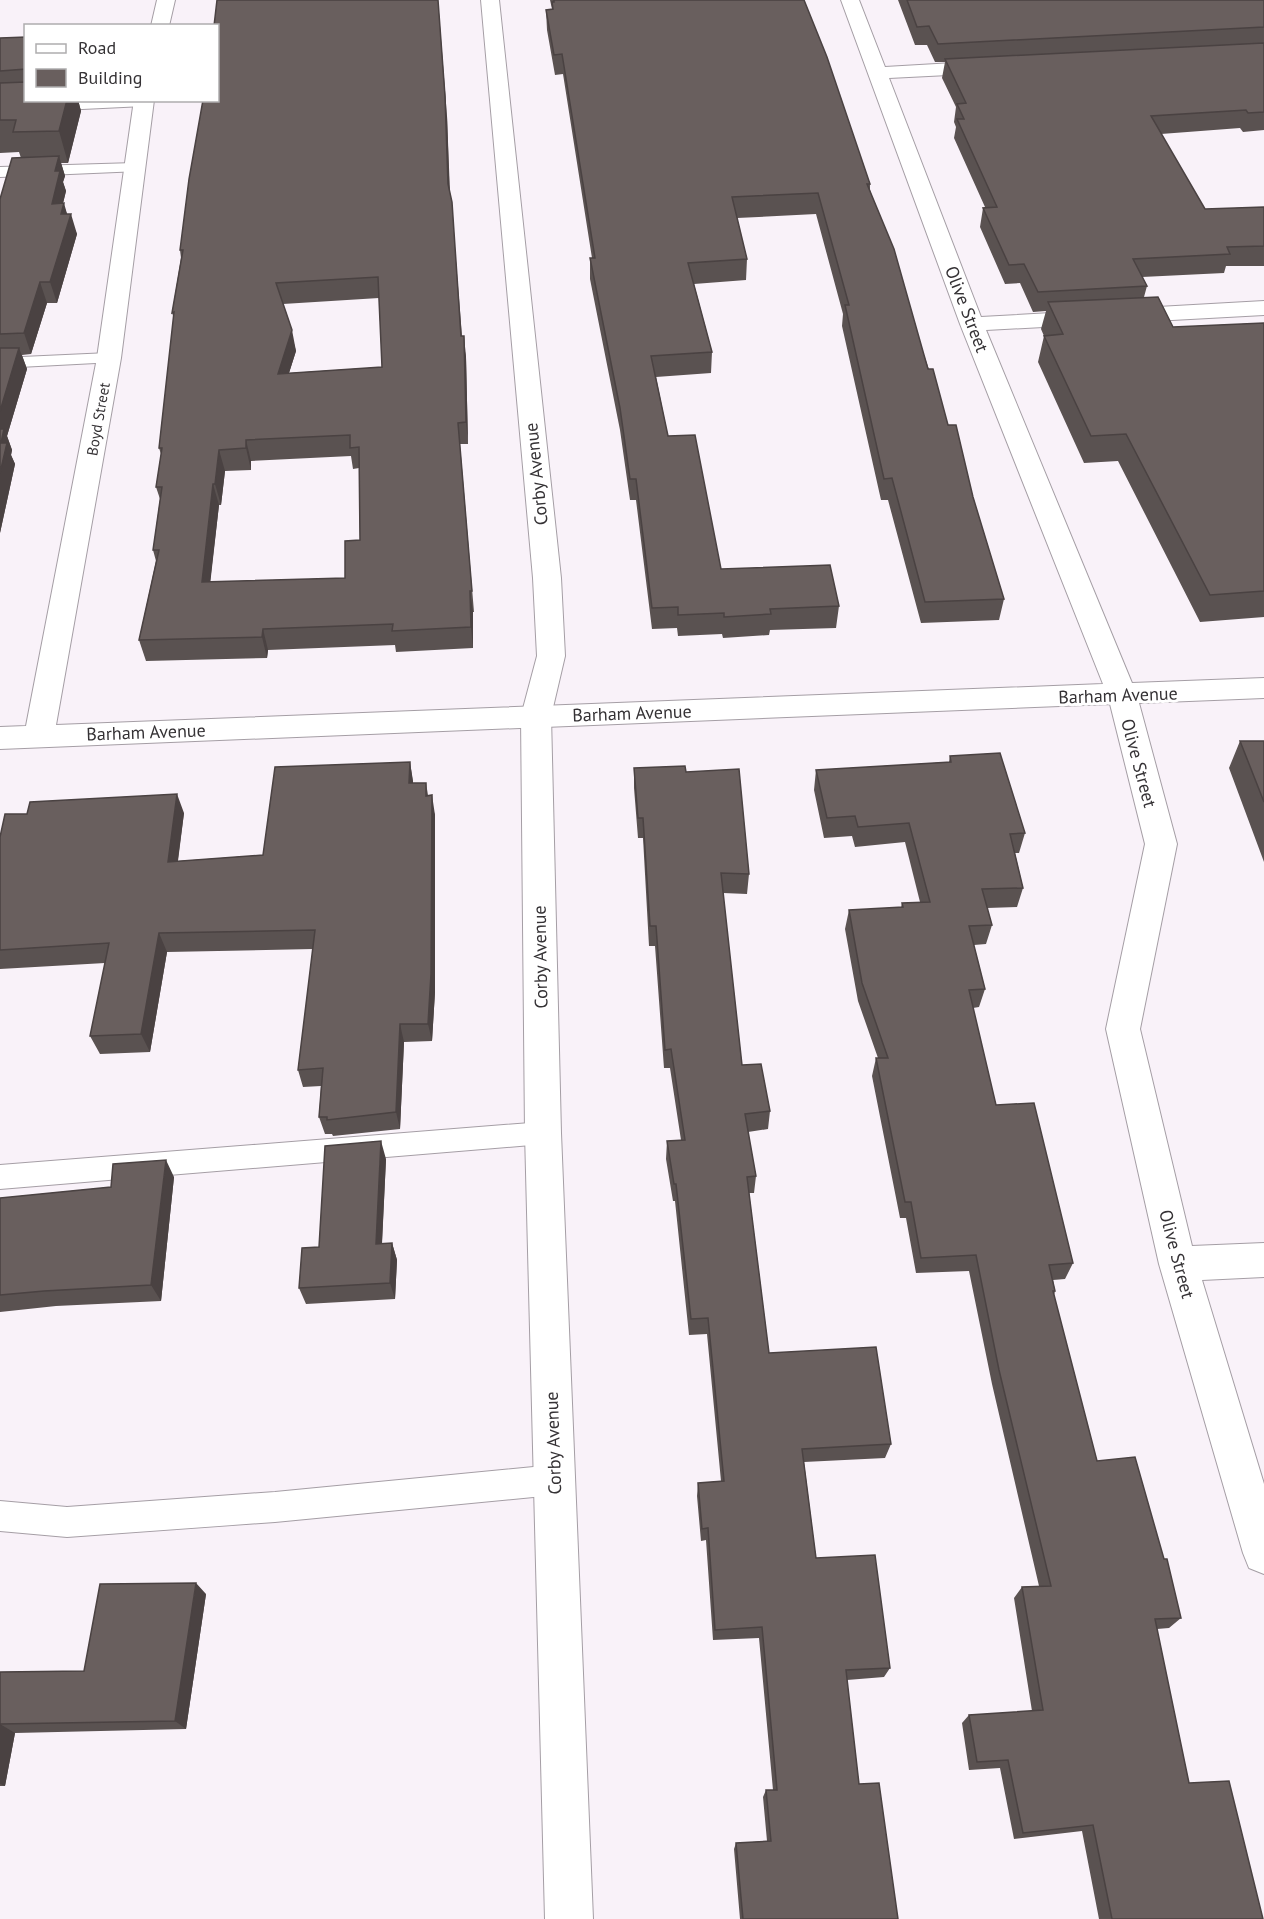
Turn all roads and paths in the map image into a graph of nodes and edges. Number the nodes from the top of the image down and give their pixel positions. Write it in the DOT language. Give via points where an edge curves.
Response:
graph roads {
  1 [pos="166,0"];
  2 [pos="490,0"];
  3 [pos="850,0"];
  4 [pos="160,24"];
  5 [pos="1006,66"];
  6 [pos="876,73"];
  7 [pos="126,102"];
  8 [pos="144,102"];
  9 [pos="0,109"];
  10 [pos="135,168"];
  11 [pos="0,172"];
  12 [pos="1264,308"];
  13 [pos="972,324"];
  14 [pos="109,358"];
  15 [pos="0,363"];
  16 [pos="1264,688"];
  17 [pos="1122,695"];
  18 [pos="536,716"];
  19 [pos="39,736"];
  20 [pos="0,738"];
  21 [pos="543,1133"];
  22 [pos="0,1177"];
  23 [pos="1264,1260"];
  24 [pos="1178,1264"];
  25 [pos="554,1480"];
  26 [pos="0,1516"];
  27 [pos="1264,1553"];
  28 [pos="569,1919"];
  1 -- 4 [label="street"];
  2 -- 18 [label="street, Corby Avenue" via="547,578 550,656"];
  3 -- 6 [label="street, Olive Street"];
  5 -- 6 [label="street"];
  6 -- 13 [label="street, Olive Street"];
  7 -- 9 [label="lane"];
  8 -- 10 [label="street, Boyd Street"];
  10 -- 11 [label="lane"];
  10 -- 14 [label="street, Boyd Street"];
  12 -- 13 [label="street"];
  13 -- 17 [label="street, Olive Street"];
  14 -- 15 [label="lane"];
  14 -- 19 [label="street, Boyd Street"];
  16 -- 17 [label="street, Barham Avenue"];
  17 -- 18 [label="street, Barham Avenue"];
  17 -- 24 [label="street, Olive Street" via="1161,844 1123,1029"];
  18 -- 19 [label="street, Barham Avenue"];
  18 -- 21 [label="street, Corby Avenue"];
  19 -- 20 [label="street, Barham Avenue"];
  21 -- 22 [label="lane"];
  21 -- 25 [label="street, Corby Avenue"];
  23 -- 24 [label="street"];
  24 -- 27 [label="street, Olive Street"];
  25 -- 26 [label="lane" via="67,1522"];
  25 -- 28 [label="street, Corby Avenue"];
}
